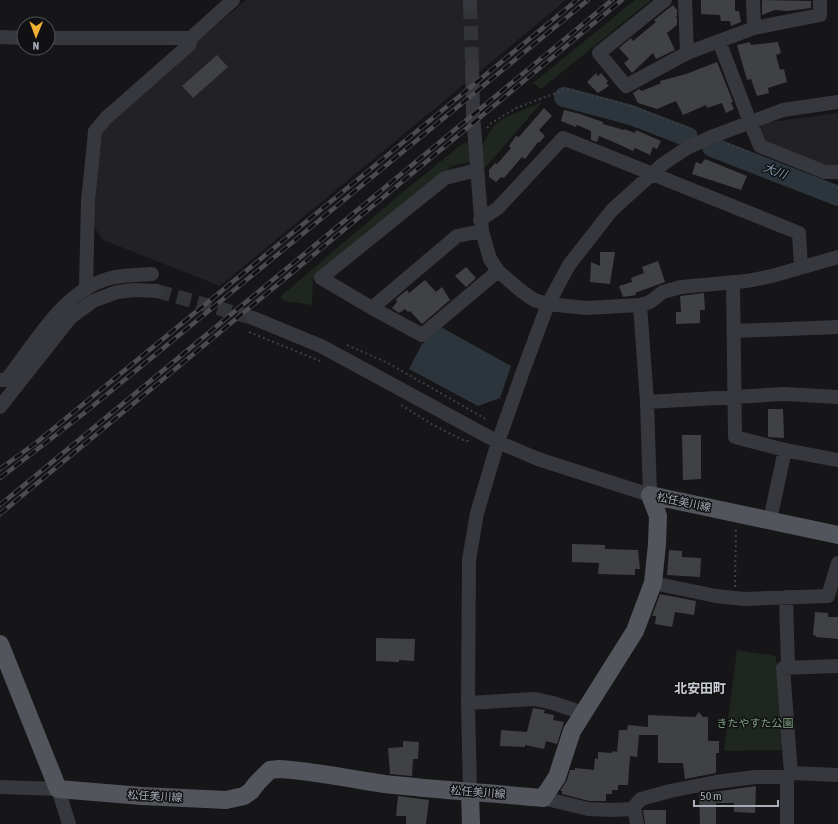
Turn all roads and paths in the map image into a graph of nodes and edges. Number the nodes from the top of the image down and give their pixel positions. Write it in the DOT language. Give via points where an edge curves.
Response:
graph roads {
  1 [pos="233,0"];
  2 [pos="665,0"];
  3 [pos="685,0"];
  4 [pos="753,0"];
  5 [pos="820,0"];
  6 [pos="754,28"];
  7 [pos="0,38"];
  8 [pos="16,38"];
  9 [pos="56,38"];
  10 [pos="191,38"];
  11 [pos="719,41"];
  12 [pos="687,53"];
  13 [pos="472,64"];
  14 [pos="838,102"];
  15 [pos="750,122"];
  16 [pos="711,137"];
  17 [pos="475,141"];
  18 [pos="753,154"];
  19 [pos="477,170"];
  20 [pos="838,172"];
  21 [pos="652,174"];
  22 [pos="831,185"];
  23 [pos="838,188"];
  24 [pos="481,225"];
  25 [pos="838,257"];
  26 [pos="801,267"];
  27 [pos="498,271"];
  28 [pos="152,274"];
  29 [pos="733,282"];
  30 [pos="86,288"];
  31 [pos="157,291"];
  32 [pos="548,304"];
  33 [pos="640,306"];
  34 [pos="372,308"];
  35 [pos="253,318"];
  36 [pos="838,327"];
  37 [pos="734,331"];
  38 [pos="249,332"];
  39 [pos="325,363"];
  40 [pos="0,380"];
  41 [pos="838,397"];
  42 [pos="734,398"];
  43 [pos="396,402"];
  44 [pos="647,402"];
  45 [pos="0,406"];
  46 [pos="472,441"];
  47 [pos="498,442"];
  48 [pos="785,450"];
  49 [pos="838,460"];
  50 [pos="650,495"];
  51 [pos="736,513"];
  52 [pos="770,520"];
  53 [pos="838,535"];
  54 [pos="838,563"];
  55 [pos="653,583"];
  56 [pos="786,597"];
  57 [pos="735,598"];
  58 [pos="0,644"];
  59 [pos="838,666"];
  60 [pos="788,668"];
  61 [pos="468,703"];
  62 [pos="583,713"];
  63 [pos="789,775"];
  64 [pos="838,775"];
  65 [pos="0,787"];
  66 [pos="58,789"];
  67 [pos="470,793"];
  68 [pos="544,798"];
  69 [pos="634,807"];
  70 [pos="69,824"];
  71 [pos="471,824"];
  72 [pos="637,824"];
  73 [pos="787,824"];
  1 -- 10 [label="street"];
  2 -- 12 [label="street" via="599,54 626,86"];
  3 -- 12 [label="street"];
  4 -- 6 [label="street"];
  5 -- 6 [label="street" via="820,14"];
  6 -- 11 [label="street"];
  7 -- 8 [label="street"];
  9 -- 10 [label="street"];
  10 -- 30 [label="street" via="189,45 106,118 95,131 88,201"];
  11 -- 12 [label="street"];
  11 -- 15 [label="street"];
  13 -- 17 [label="street"];
  14 -- 15 [label="street" via="783,110"];
  15 -- 16 [label="street"];
  15 -- 20 [label="street" via="760,146 825,172"];
  16 -- 17 [label="path" via="631,106 567,89 516,108 490,124"];
  16 -- 18 [label="path"];
  16 -- 21 [label="street" via="687,148"];
  17 -- 19 [label="street"];
  19 -- 24 [label="street"];
  19 -- 34 [label="street" via="445,178 321,278"];
  21 -- 24 [label="street" via="563,138"];
  21 -- 26 [label="street" via="799,233"];
  21 -- 32 [label="street" via="612,210 569,265"];
  22 -- 23 [label="path"];
  24 -- 27 [label="street" via="490,258"];
  24 -- 34 [label="street" via="457,236"];
  25 -- 26 [label="street"];
  26 -- 29 [label="street" via="772,276"];
  27 -- 32 [label="street" via="534,300"];
  27 -- 34 [label="street" via="422,335"];
  28 -- 30 [label="street" via="115,277"];
  29 -- 33 [label="street" via="680,287 663,292"];
  29 -- 37 [label="street"];
  30 -- 40 [label="street" via="49,321 6,380"];
  31 -- 45 [label="street" via="117,292 93,301 71,317"];
  32 -- 33 [label="street" via="586,308"];
  32 -- 47 [label="street"];
  33 -- 44 [label="street"];
  35 -- 47 [label="street" via="321,346"];
  36 -- 37 [label="street"];
  37 -- 42 [label="street"];
  38 -- 39 [label="path"];
  41 -- 42 [label="street" via="784,394"];
  42 -- 44 [label="street"];
  42 -- 48 [label="street" via="735,437"];
  43 -- 46 [label="path" via="433,425 465,441"];
  44 -- 50 [label="street"];
  47 -- 50 [label="street"];
  47 -- 61 [label="street" via="477,513 468,560"];
  48 -- 49 [label="street"];
  48 -- 52 [label="street"];
  50 -- 51 [label="main road, 松任美川線"];
  50 -- 55 [label="main road, 松任美川線" via="658,516"];
  51 -- 52 [label="main road, 松任美川線"];
  51 -- 57 [label="path"];
  52 -- 53 [label="main road, 松任美川線"];
  54 -- 56 [label="street" via="828,596"];
  55 -- 57 [label="street"];
  55 -- 62 [label="main road, 松任美川線" via="635,632"];
  56 -- 57 [label="street"];
  56 -- 60 [label="street"];
  58 -- 66 [label="main road"];
  59 -- 60 [label="street"];
  60 -- 63 [label="street" via="783,668"];
  61 -- 62 [label="street" via="535,700"];
  61 -- 67 [label="street"];
  62 -- 68 [label="main road, 松任美川線" via="572,731 557,777"];
  63 -- 64 [label="street"];
  63 -- 69 [label="street" via="716,782 641,799"];
  63 -- 73 [label="street"];
  65 -- 66 [label="street"];
  66 -- 67 [label="main road, 松任美川線" via="226,800 244,796 270,770 279,769"];
  66 -- 70 [label="street"];
  67 -- 68 [label="main road, 松任美川線"];
  67 -- 71 [label="main road"];
  68 -- 69 [label="street" via="588,809 612,810"];
  69 -- 72 [label="street"];
}
